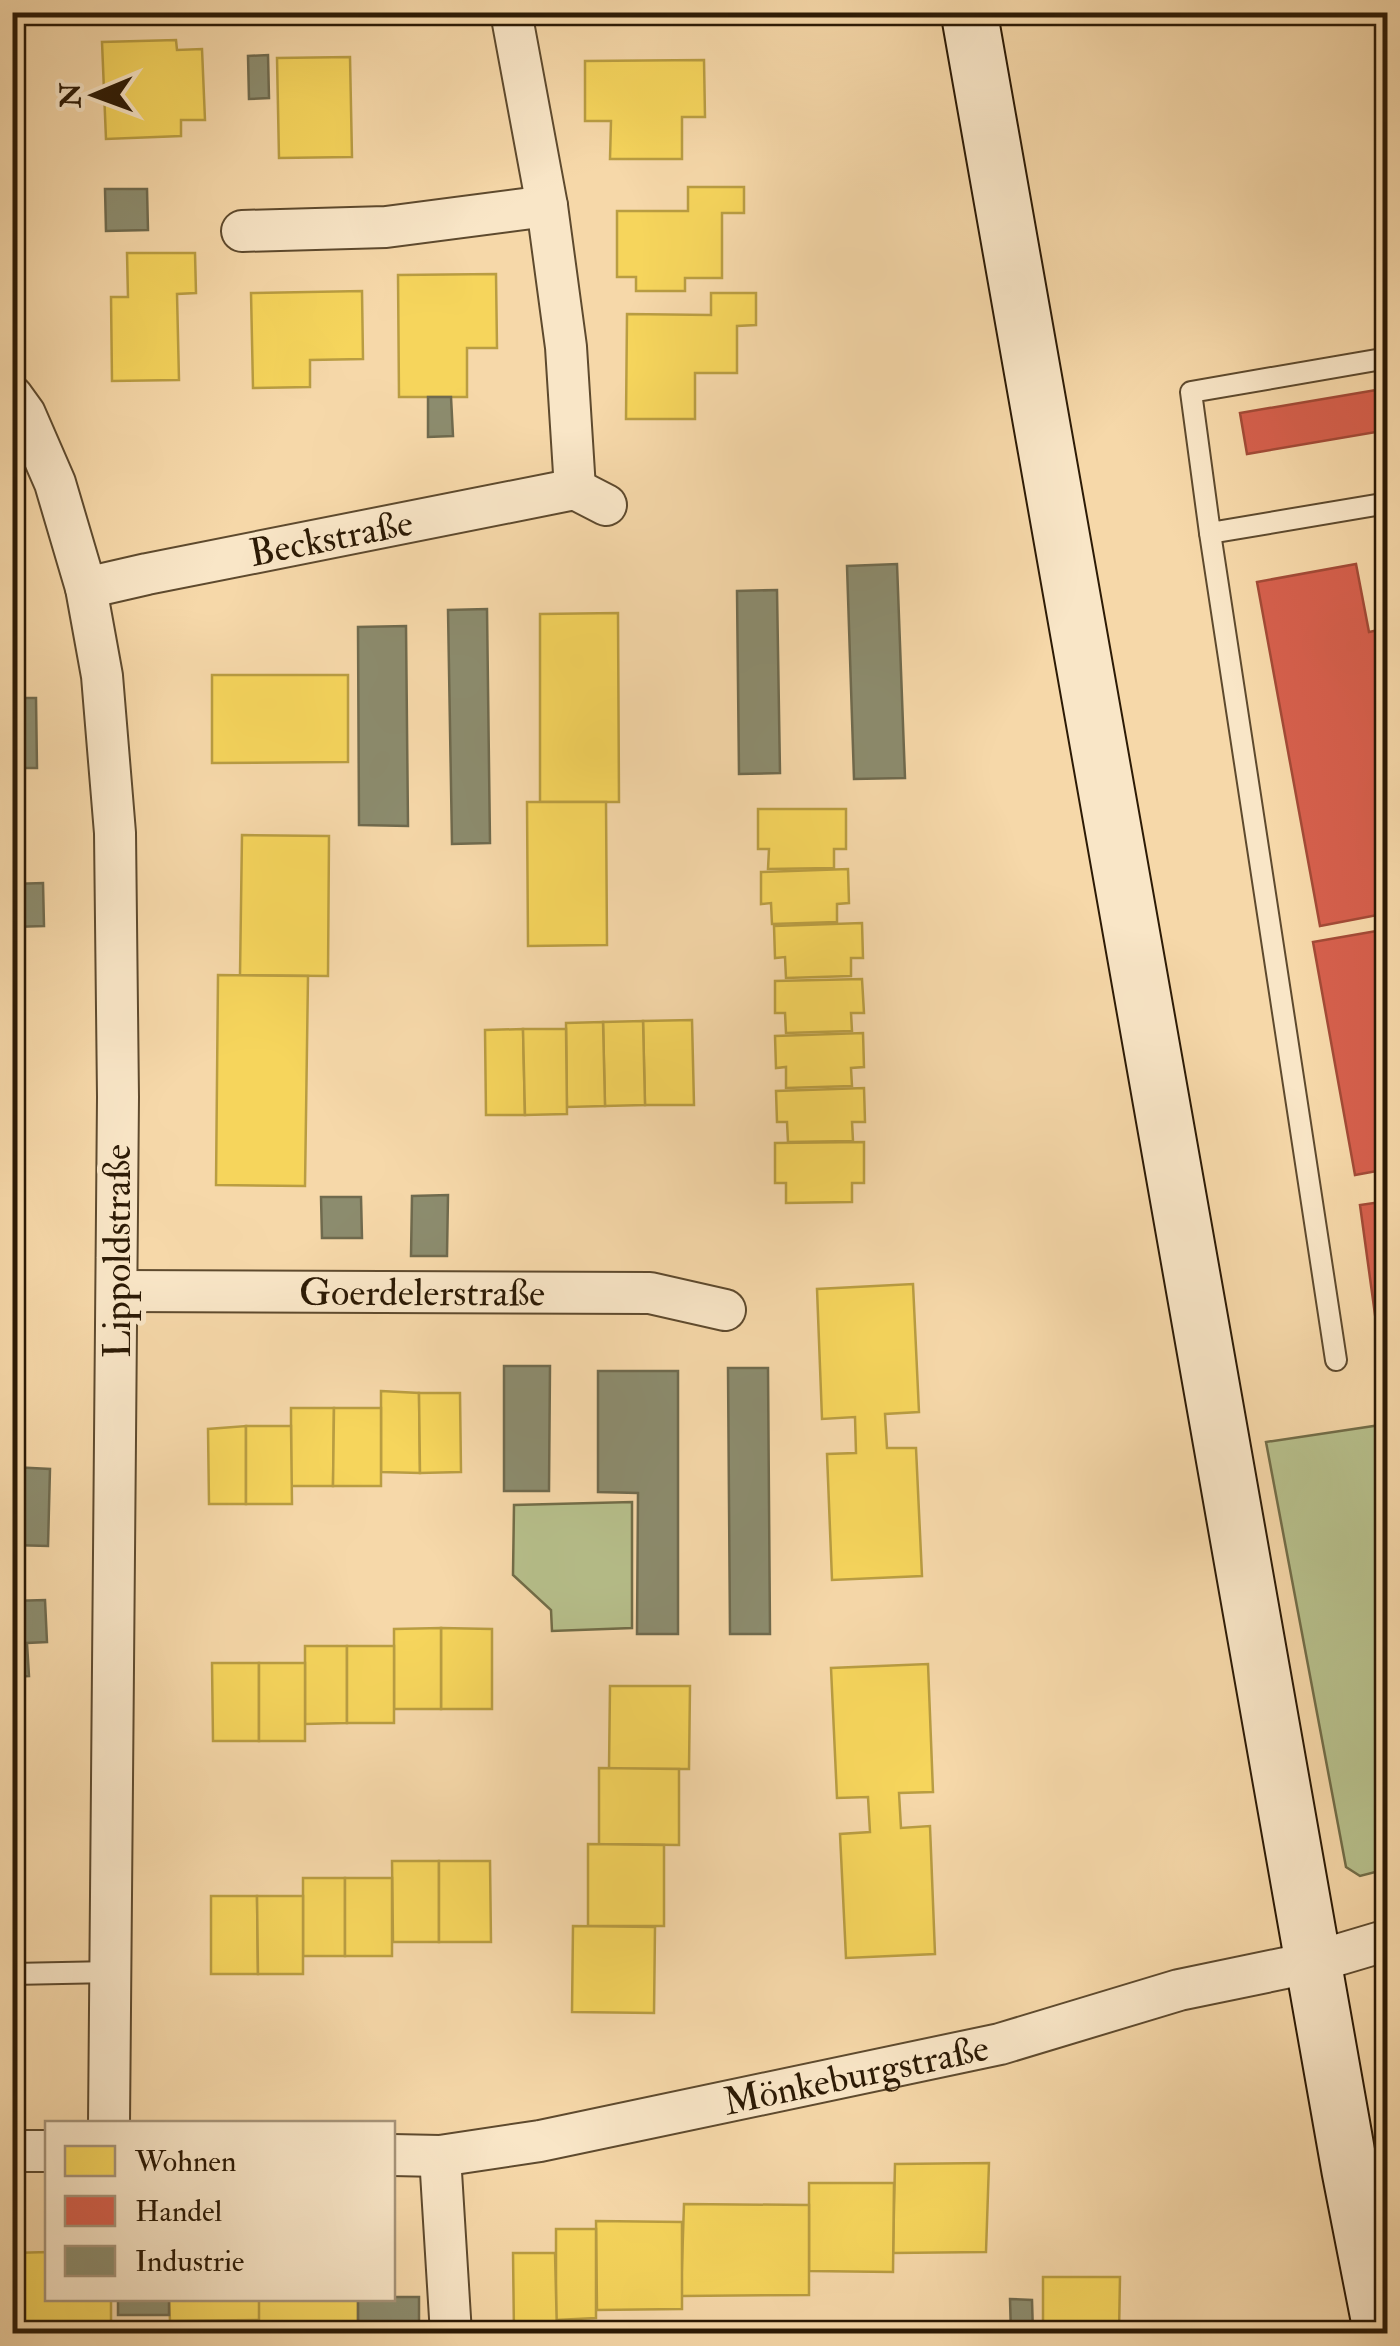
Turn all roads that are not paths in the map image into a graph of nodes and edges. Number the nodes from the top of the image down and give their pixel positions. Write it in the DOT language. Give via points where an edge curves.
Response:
graph roads {
  1 [pos="512,12"];
  2 [pos="969,12"];
  3 [pos="547,206"];
  4 [pos="242,231"];
  5 [pos="1388,358"];
  6 [pos="12,396"];
  7 [pos="1388,503"];
  8 [pos="1210,533"];
  9 [pos="86,588"];
  10 [pos="117,1291"];
  11 [pos="725,1310"];
  12 [pos="1336,1360"];
  13 [pos="1388,1940"];
  14 [pos="1314,1962"];
  15 [pos="112,1972"];
  16 [pos="12,1974"];
  17 [pos="110,2121"];
  18 [pos="12,2152"];
  19 [pos="45,2152"];
  20 [pos="395,2156"];
  21 [pos="440,2156"];
  22 [pos="451,2334"];
  23 [pos="1382,2334"];
  1 -- 3 [label="street, Beckstraße"];
  2 -- 14 [label="street"];
  3 -- 4 [label="street" via="386,227"];
  3 -- 9 [label="street, Beckstraße" via="590,497"];
  5 -- 8 [label="lane" via="1191,392"];
  6 -- 9 [label="street, Lippoldstraße" via="56,483"];
  7 -- 8 [label="lane"];
  8 -- 12 [label="lane"];
  9 -- 10 [label="street, Lippoldstraße" via="102,676 115,833"];
  10 -- 11 [label="street, Goerdelerstraße" via="650,1292"];
  10 -- 15 [label="street, Lippoldstraße"];
  13 -- 14 [label="street, Mönkeburgstraße"];
  14 -- 21 [label="street, Mönkeburgstraße" via="1178,1990 1000,2044"];
  14 -- 23 [label="street"];
  15 -- 16 [label="lane"];
  15 -- 17 [label="street, Lippoldstraße"];
  18 -- 19 [label="street"];
  20 -- 21 [label="street, Mönkeburgstraße"];
  21 -- 22 [label="street"];
}
